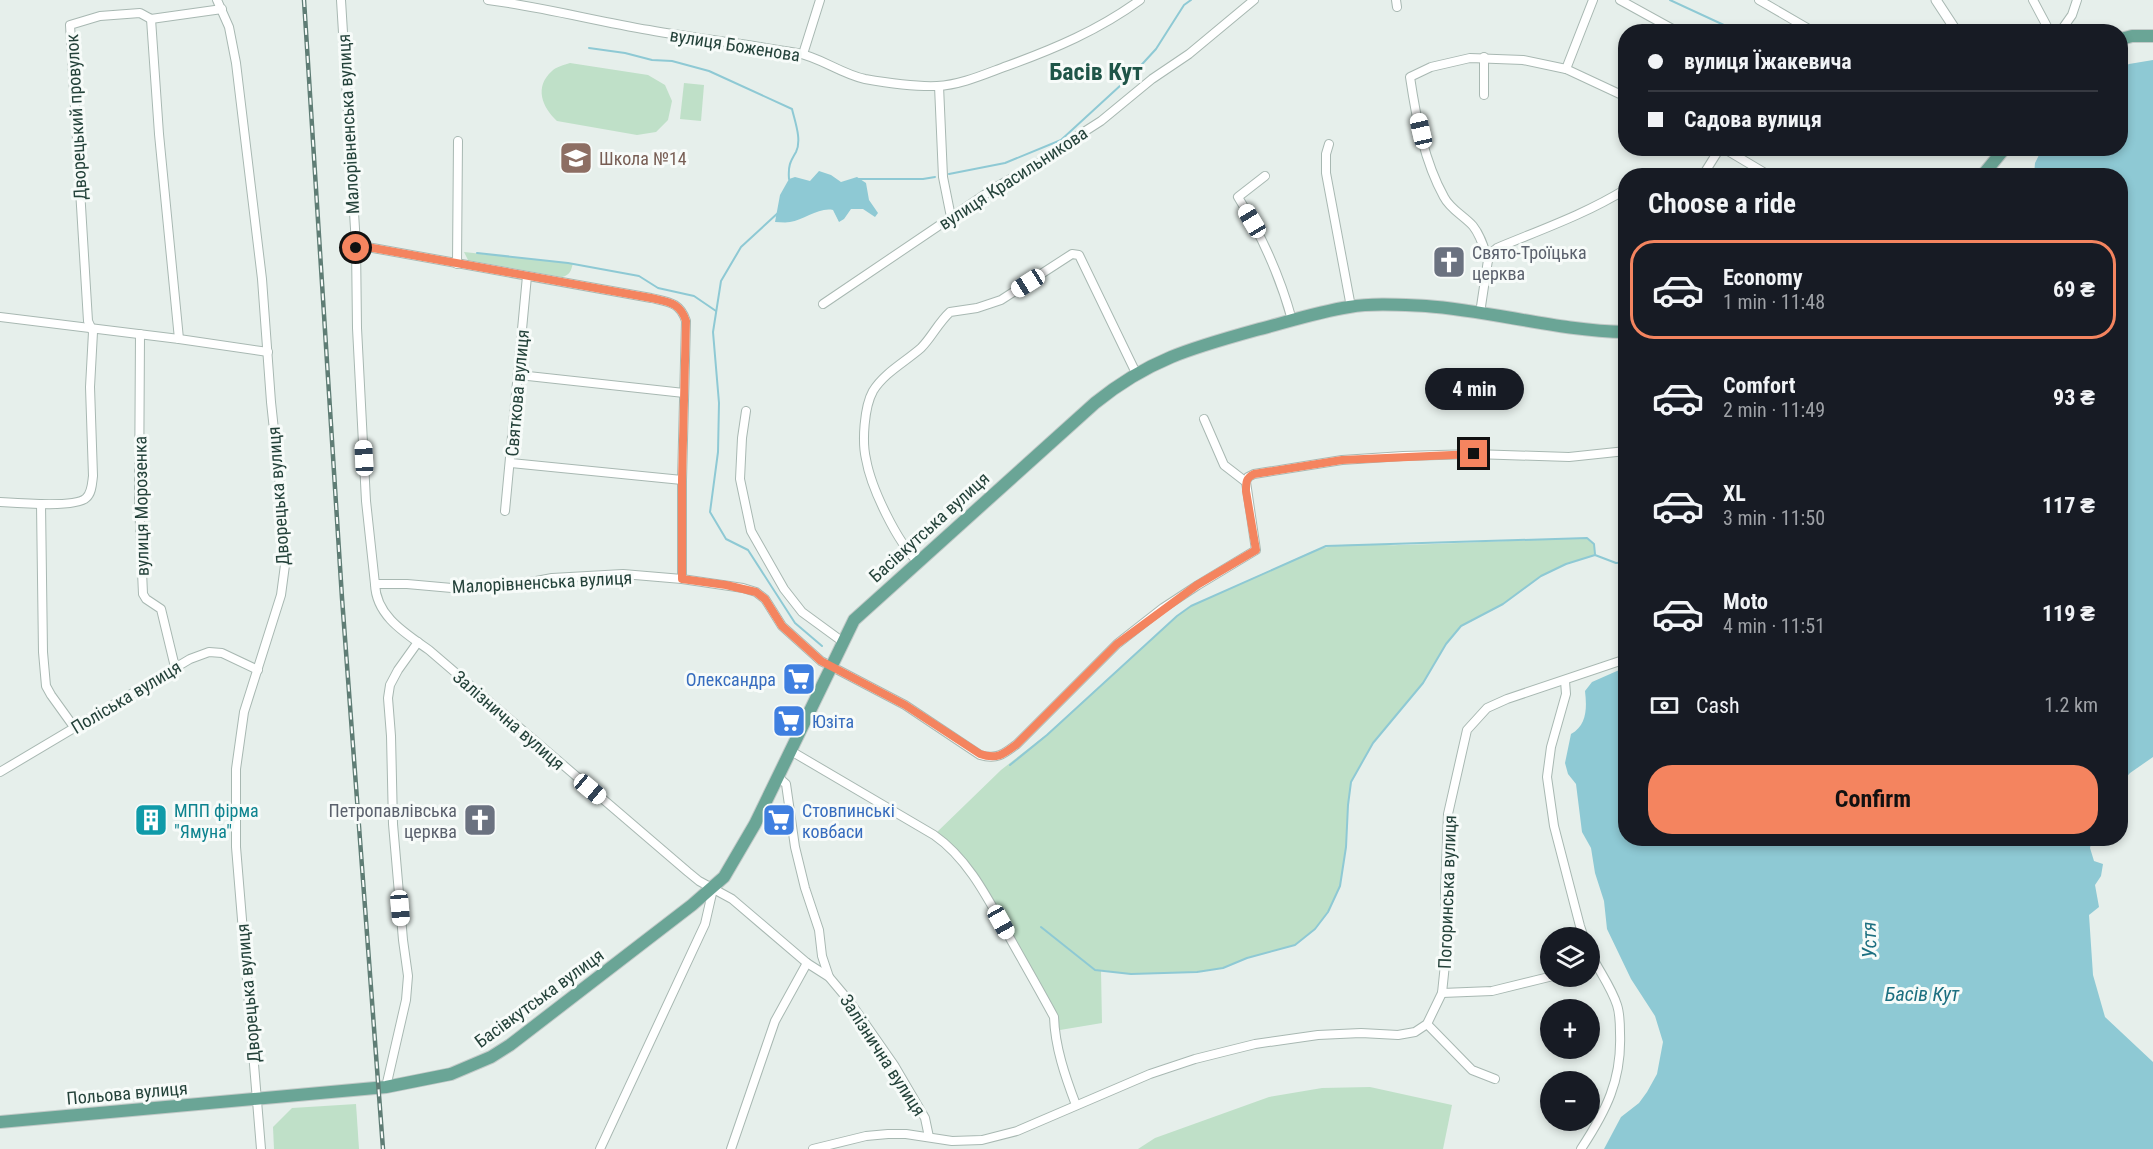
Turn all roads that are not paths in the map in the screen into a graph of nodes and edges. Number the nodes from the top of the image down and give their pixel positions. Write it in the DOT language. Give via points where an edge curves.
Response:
graph roads {
  1 [pos="217,0"];
  2 [pos="341,0"];
  3 [pos="489,0"];
  4 [pos="820,0"];
  5 [pos="1140,0"];
  6 [pos="1254,0"];
  7 [pos="1593,0"];
  8 [pos="1620,0"];
  9 [pos="1759,0"];
  10 [pos="1936,0"];
  11 [pos="2034,0"];
  12 [pos="2077,0"];
  13 [pos="222,9"];
  14 [pos="151,19"];
  15 [pos="1664,24"];
  16 [pos="1800,24"];
  17 [pos="1952,24"];
  18 [pos="2046,24"];
  19 [pos="2066,24"];
  20 [pos="2153,36"];
  21 [pos="2128,37"];
  22 [pos="803,54"];
  23 [pos="1484,57"];
  24 [pos="1566,69"];
  25 [pos="939,86"];
  26 [pos="1618,93"];
  27 [pos="1484,95"];
  28 [pos="459,141"];
  29 [pos="1329,144"];
  30 [pos="1736,156"];
  31 [pos="1998,156"];
  32 [pos="1756,168"];
  33 [pos="1989,168"];
  34 [pos="1265,176"];
  35 [pos="1618,194"];
  36 [pos="951,217"];
  37 [pos="356,245"];
  38 [pos="1488,260"];
  39 [pos="458,264"];
  40 [pos="527,276"];
  41 [pos="823,304"];
  42 [pos="1351,306"];
  43 [pos="1480,313"];
  44 [pos="0,317"];
  45 [pos="1292,320"];
  46 [pos="90,327"];
  47 [pos="1618,331"];
  48 [pos="140,334"];
  49 [pos="179,339"];
  50 [pos="268,352"];
  51 [pos="1136,373"];
  52 [pos="519,375"];
  53 [pos="684,393"];
  54 [pos="746,411"];
  55 [pos="1204,419"];
  56 [pos="1618,452"];
  57 [pos="510,463"];
  58 [pos="682,480"];
  59 [pos="1246,482"];
  60 [pos="0,502"];
  61 [pos="41,504"];
  62 [pos="505,511"];
  63 [pos="918,562"];
  64 [pos="682,579"];
  65 [pos="375,584"];
  66 [pos="418,642"];
  67 [pos="843,642"];
  68 [pos="1618,662"];
  69 [pos="174,667"];
  70 [pos="830,667"];
  71 [pos="258,670"];
  72 [pos="1565,681"];
  73 [pos="74,728"];
  74 [pos="791,752"];
  75 [pos="0,772"];
  76 [pos="778,777"];
  77 [pos="713,889"];
  78 [pos="1580,927"];
  79 [pos="807,963"];
  80 [pos="1600,968"];
  81 [pos="828,977"];
  82 [pos="1540,979"];
  83 [pos="1442,993"];
  84 [pos="1427,1023"];
  85 [pos="1495,1079"];
  86 [pos="386,1087"];
  87 [pos="257,1099"];
  88 [pos="1076,1105"];
  89 [pos="0,1122"];
  90 [pos="929,1137"];
  91 [pos="261,1149"];
  92 [pos="600,1149"];
  93 [pos="731,1149"];
  94 [pos="813,1149"];
  95 [pos="1581,1149"];
  1 -- 13 [label="street, Дворецька вулиця"];
  2 -- 37 [label="street, Малорівненська вулиця"];
  3 -- 22 [label="street, вулиця Боженова" via="651,31"];
  4 -- 22 [label="street"];
  5 -- 25 [label="street, вулиця Боженова" via="1061,46 977,78"];
  6 -- 36 [label="street, вулиця Красильникова" via="1101,121 1052,156"];
  7 -- 24 [label="street"];
  8 -- 15 [label="street"];
  9 -- 16 [label="street"];
  10 -- 17 [label="street"];
  11 -- 18 [label="street"];
  12 -- 19 [label="street"];
  13 -- 14 [label="street, Дворецький провулок"];
  13 -- 50 [label="street, Дворецька вулиця" via="236,63"];
  14 -- 46 [label="street, Дворецький провулок" via="140,13 100,16 70,25"];
  14 -- 49 [label="street"];
  20 -- 21 [label="main road"];
  22 -- 25 [label="street, вулиця Боженова" via="861,78"];
  23 -- 24 [label="street"];
  23 -- 27 [label="street"];
  23 -- 38 [label="street" via="1456,61 1410,77 1437,182 1445,199 1474,227"];
  24 -- 26 [label="street"];
  25 -- 36 [label="street" via="943,177"];
  28 -- 39 [label="street"];
  29 -- 42 [label="street" via="1326,173"];
  30 -- 32 [label="street"];
  31 -- 33 [label="main road"];
  34 -- 45 [label="street" via="1238,197 1264,242"];
  35 -- 38 [label="street" via="1497,248"];
  36 -- 41 [label="street, вулиця Красильникова"];
  37 -- 39 [label="street"];
  37 -- 65 [label="street, Малорівненська вулиця" via="366,501"];
  38 -- 43 [label="street"];
  39 -- 40 [label="street"];
  40 -- 52 [label="street, Святкова вулиця"];
  40 -- 53 [label="street" via="651,298 683,310"];
  42 -- 43 [label="main road, Басівкутська вулиця" via="1428,306"];
  42 -- 45 [label="main road, Басівкутська вулиця"];
  43 -- 47 [label="main road, Басівкутська вулиця"];
  44 -- 46 [label="street"];
  45 -- 51 [label="main road, Басівкутська вулиця" via="1201,345"];
  46 -- 48 [label="street"];
  46 -- 61 [label="street, Дворецький провулок" via="92,489 81,501"];
  48 -- 49 [label="street"];
  48 -- 69 [label="street, вулиця Морозенка" via="143,594 161,609"];
  49 -- 50 [label="street"];
  50 -- 71 [label="street, Дворецька вулиця" via="285,565 281,595"];
  51 -- 63 [label="main road, Басівкутська вулиця" via="1095,403"];
  51 -- 63 [label="street" via="1079,255 1072,254 1000,300 950,312 922,347 879,383 866,416 868,471 892,526"];
  52 -- 53 [label="street"];
  52 -- 57 [label="street, Святкова вулиця"];
  53 -- 58 [label="street"];
  54 -- 67 [label="street" via="740,479 751,531 802,612"];
  55 -- 59 [label="street" via="1224,465"];
  56 -- 59 [label="street" via="1569,457 1474,454 1342,460 1254,474"];
  57 -- 58 [label="street"];
  57 -- 62 [label="street, Святкова вулиця"];
  58 -- 64 [label="street"];
  59 -- 70 [label="street, Малорівненська вулиця" via="1256,550 1197,585 1117,644 1001,756 980,754 905,705"];
  60 -- 61 [label="street"];
  61 -- 73 [label="street" via="46,686"];
  63 -- 67 [label="main road, Басівкутська вулиця" via="854,620"];
  64 -- 65 [label="street, Малорівненська вулиця" via="623,574 463,589"];
  64 -- 70 [label="street, Малорівненська вулиця" via="756,592 782,626"];
  65 -- 66 [label="street, Залізнична вулиця" via="375,596 387,616"];
  66 -- 77 [label="street, Залізнична вулиця" via="679,865"];
  66 -- 86 [label="street" via="398,670 388,698 393,824 408,976"];
  67 -- 70 [label="main road, Басівкутська вулиця"];
  68 -- 72 [label="street, Погоринська вулиця"];
  69 -- 71 [label="street, Поліська вулиця" via="209,652"];
  69 -- 73 [label="street, Поліська вулиця"];
  70 -- 74 [label="main road, Басівкутська вулиця"];
  71 -- 87 [label="street, Дворецька вулиця" via="244,712 236,769 236,848"];
  72 -- 78 [label="street" via="1566,694 1547,777 1554,826"];
  72 -- 83 [label="street, Погоринська вулиця" via="1487,708 1467,730 1448,814 1447,945"];
  73 -- 75 [label="street, Поліська вулиця"];
  74 -- 76 [label="main road, Басівкутська вулиця"];
  74 -- 88 [label="street" via="934,835 960,858 1054,1017 1054,1031"];
  76 -- 77 [label="main road, Басівкутська вулиця" via="724,877"];
  76 -- 81 [label="street, Залізнична вулиця" via="786,784 795,848"];
  77 -- 79 [label="street, Залізнична вулиця" via="732,899"];
  77 -- 86 [label="main road, Басівкутська вулиця" via="491,1057 451,1074"];
  77 -- 92 [label="street, Басівкутська вулиця" via="705,924"];
  79 -- 81 [label="street, Залізнична вулиця"];
  79 -- 93 [label="street" via="776,1021"];
  80 -- 95 [label="street" via="1618,1006 1620,1051 1607,1107"];
  81 -- 90 [label="street, Залізнична вулиця" via="894,1065 925,1118"];
  82 -- 83 [label="street" via="1492,991"];
  83 -- 84 [label="street, Погоринська вулиця"];
  84 -- 85 [label="street" via="1472,1070"];
  84 -- 88 [label="street" via="1415,1032 1398,1035 1318,1035 1245,1047 1150,1074"];
  86 -- 87 [label="main road, Басівкутська вулиця"];
  87 -- 89 [label="main road, Польова вулиця"];
  87 -- 91 [label="street, Дворецька вулиця"];
  88 -- 90 [label="street" via="1000,1137 952,1142"];
  90 -- 94 [label="street" via="866,1136"];
}
